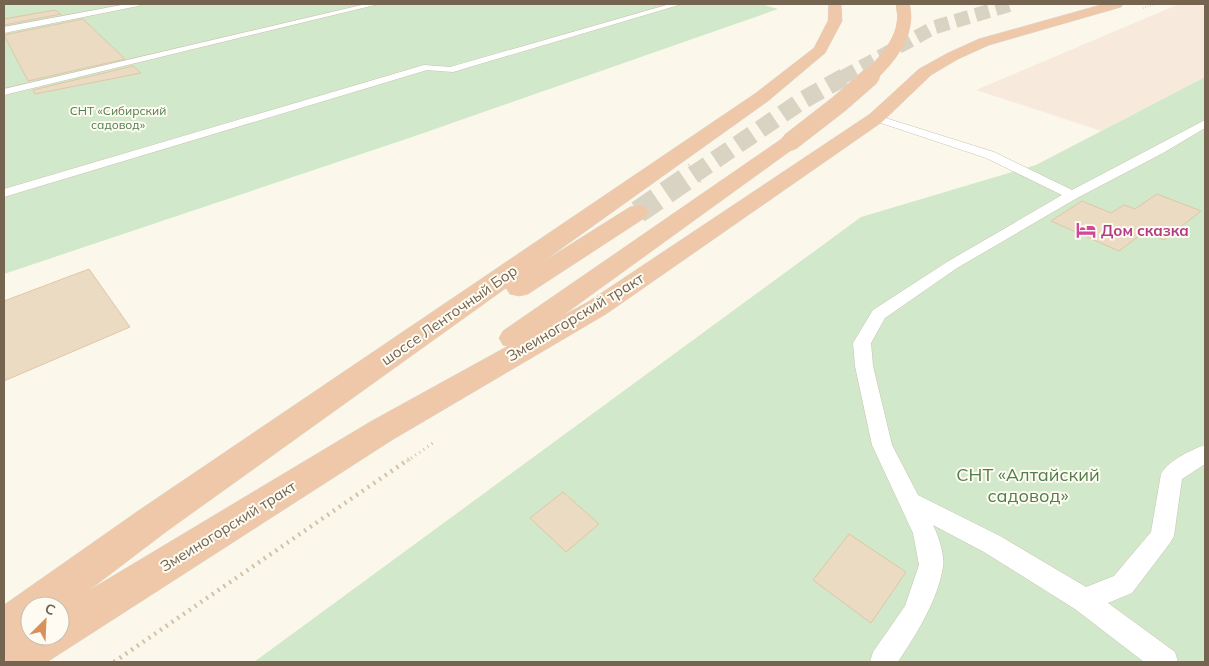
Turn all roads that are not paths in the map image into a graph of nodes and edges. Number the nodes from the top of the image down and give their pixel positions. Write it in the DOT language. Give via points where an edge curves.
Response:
graph roads {
  1 [pos="138,4"];
  2 [pos="375,4"];
  3 [pos="678,4"];
  4 [pos="835,4"];
  5 [pos="902,4"];
  6 [pos="1117,4"];
  7 [pos="4,30"];
  8 [pos="4,92"];
  9 [pos="876,118"];
  10 [pos="1205,123"];
  11 [pos="4,193"];
  12 [pos="1072,195"];
  13 [pos="638,212"];
  14 [pos="381,431"];
  15 [pos="1205,453"];
  16 [pos="912,504"];
  17 [pos="154,520"];
  18 [pos="50,596"];
  19 [pos="1084,600"];
  20 [pos="20,617"];
  21 [pos="70,625"];
  22 [pos="4,629"];
  23 [pos="35,646"];
  24 [pos="9,662"];
  25 [pos="883,662"];
  26 [pos="1165,662"];
  1 -- 7 [label="lane"];
  2 -- 8 [label="lane"];
  3 -- 11 [label="lane" via="450,70 428,67"];
  4 -- 17 [label="highway, шоссе Ленточный Бор" via="835,21 820,50 762,97"];
  5 -- 14 [label="highway, bridge" via="904,23 895,47 874,74 790,142"];
  6 -- 9 [label="highway, Змеиногорский тракт" via="984,42 953,56 925,72"];
  9 -- 12 [label="lane" via="990,155"];
  9 -- 14 [label="highway, Змеиногорский тракт" via="597,308"];
  10 -- 12 [label="lane"];
  12 -- 16 [label="lane" via="952,265 879,314 862,343 882,446"];
  13 -- 17 [label="highway"];
  14 -- 21 [label="highway, Змеиногорский тракт"];
  15 -- 19 [label="lane" via="1172,474 1162,536 1123,585"];
  16 -- 19 [label="lane" via="992,544"];
  16 -- 25 [label="lane" via="925,533 931,565 915,613"];
  17 -- 18 [label="highway, шоссе Ленточный Бор"];
  19 -- 26 [label="lane"];
  20 -- 22 [label="highway"];
  23 -- 24 [label="highway"];
}
